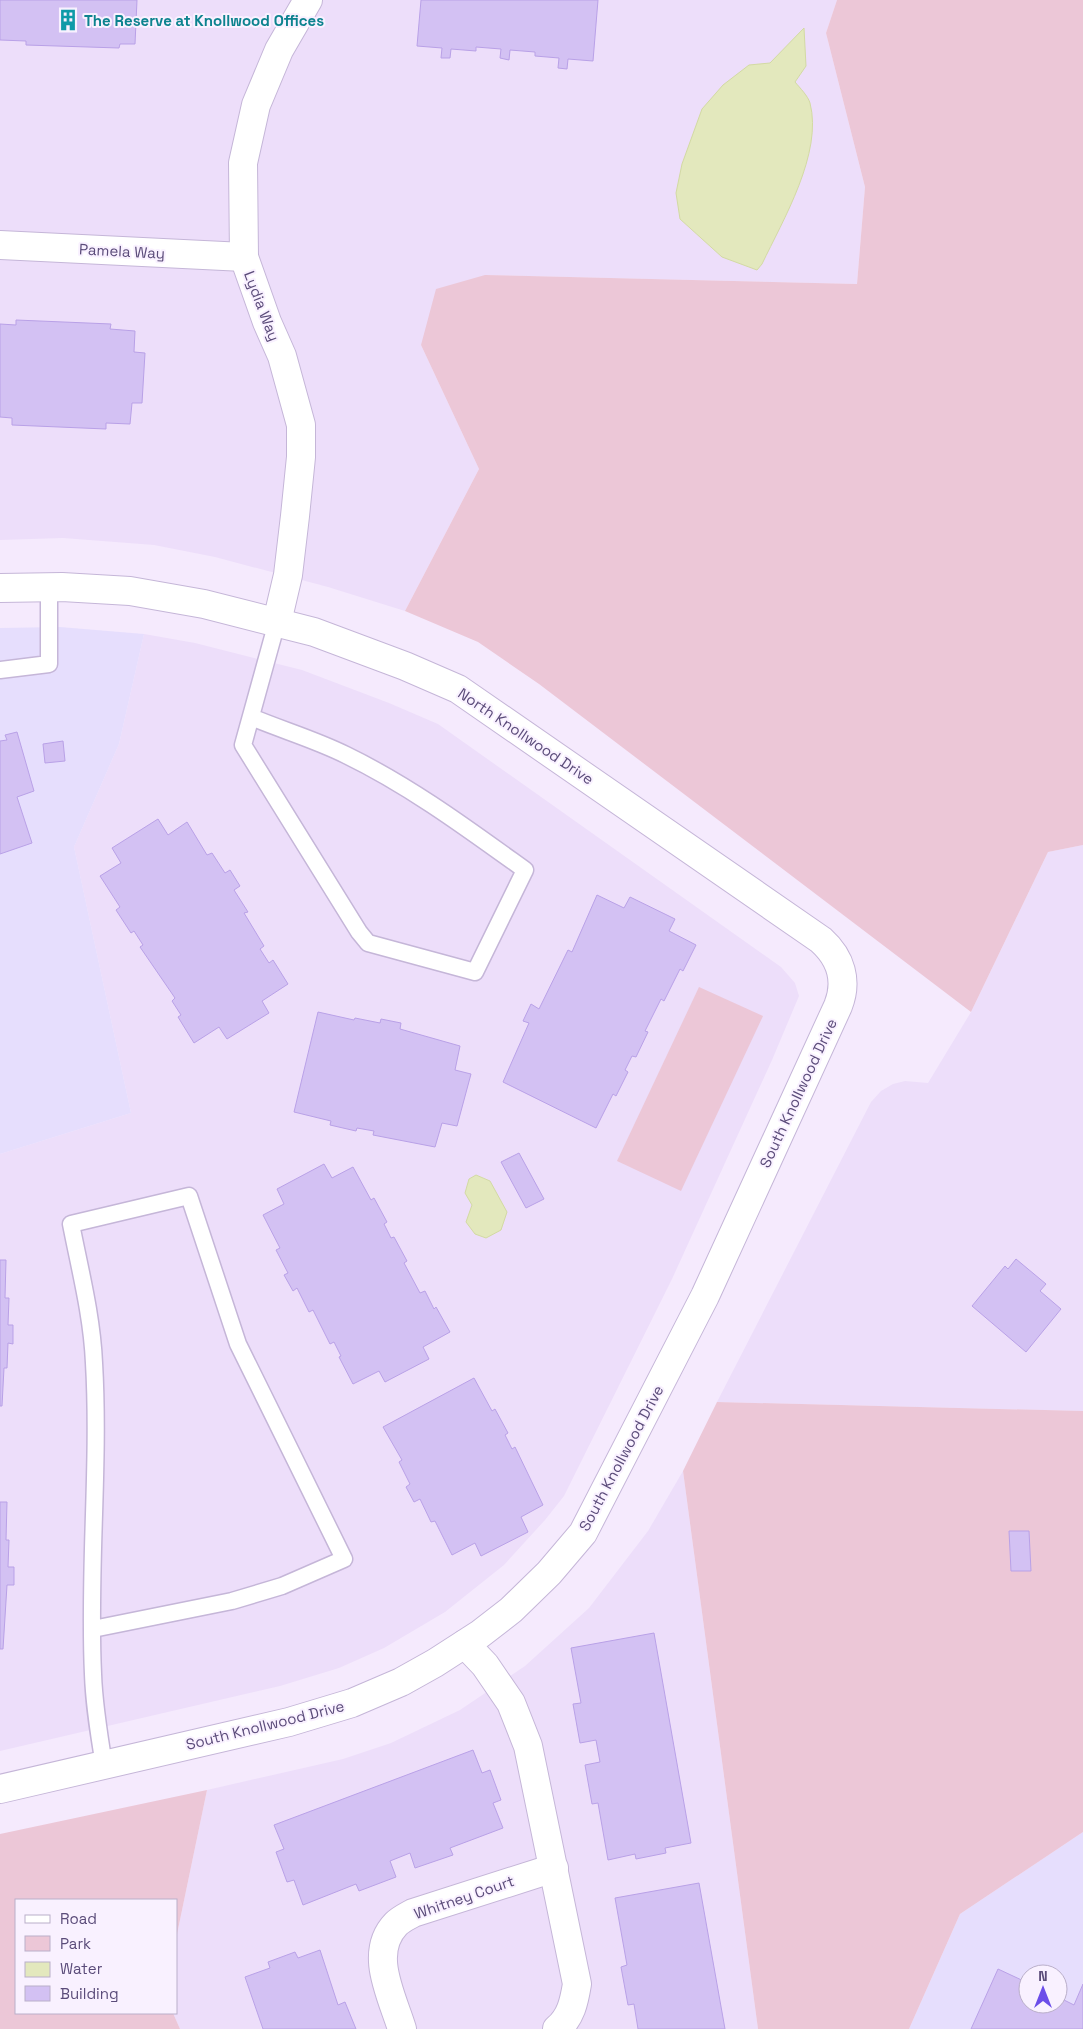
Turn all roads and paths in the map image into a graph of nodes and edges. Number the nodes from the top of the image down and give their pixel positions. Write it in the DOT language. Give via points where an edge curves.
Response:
graph roads {
  1 [pos="308,0"];
  2 [pos="0,245"];
  3 [pos="244,257"];
  4 [pos="49,587"];
  5 [pos="0,588"];
  6 [pos="277,622"];
  7 [pos="0,670"];
  8 [pos="251,718"];
  9 [pos="833,953"];
  10 [pos="93,1629"];
  11 [pos="466,1644"];
  12 [pos="104,1765"];
  13 [pos="0,1789"];
  14 [pos="554,1868"];
  15 [pos="402,2029"];
  16 [pos="556,2029"];
  1 -- 3 [label="street, Lydia Way" via="279,50 256,106 243,163"];
  2 -- 3 [label="street, Pamela Way"];
  3 -- 6 [label="street, Lydia Way" via="282,356 301,425 296,516 288,575"];
  4 -- 5 [label="street, North Knollwood Drive"];
  4 -- 6 [label="street, North Knollwood Drive" via="147,593"];
  4 -- 7 [label="lane" via="49,664"];
  6 -- 8 [label="lane"];
  6 -- 9 [label="street, North Knollwood Drive" via="369,651 458,689 821,940"];
  8 -- 8 [label="lane" via="243,746 364,938 377,946 476,972 525,870 467,828 346,755"];
  9 -- 11 [label="street, South Knollwood Drive" via="843,979 843,993 838,1006 706,1296 583,1533 511,1610"];
  10 -- 10 [label="lane" via="94,1363 91,1325 71,1224 189,1196 238,1344 344,1559 282,1586 232,1601"];
  10 -- 12 [label="lane" via="95,1711"];
  11 -- 12 [label="street, South Knollwood Drive" via="401,1682 352,1703 315,1715"];
  11 -- 14 [label="street" via="486,1665 511,1703 528,1746"];
  12 -- 13 [label="street, South Knollwood Drive"];
  14 -- 15 [label="street, Whitney Court" via="413,1913 396,1924 384,1944 382,1965"];
  14 -- 16 [label="street" via="577,1984 574,2005 566,2021"];
}
